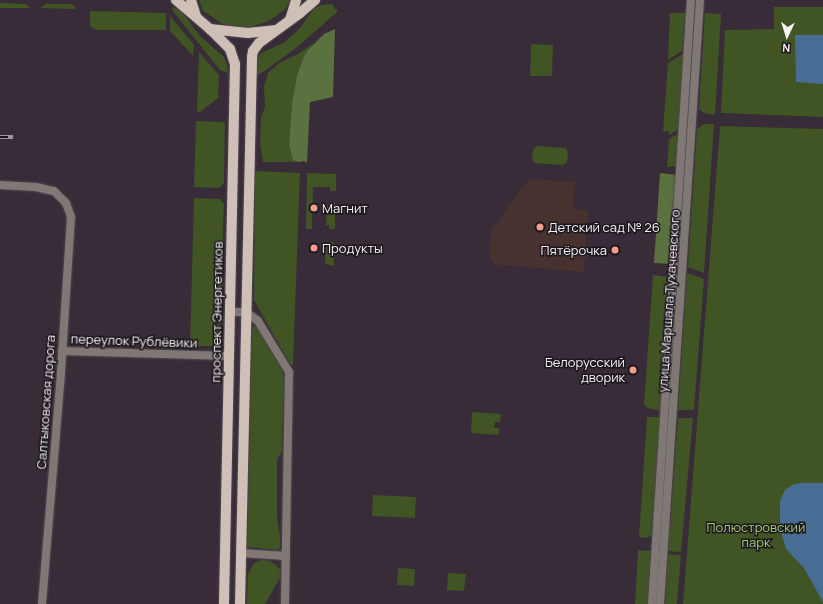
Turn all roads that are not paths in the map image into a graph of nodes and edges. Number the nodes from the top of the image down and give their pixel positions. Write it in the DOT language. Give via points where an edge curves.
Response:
graph roads {
  1 [pos="176,0"];
  2 [pos="191,0"];
  3 [pos="296,0"];
  4 [pos="315,0"];
  5 [pos="691,0"];
  6 [pos="700,0"];
  7 [pos="197,18"];
  8 [pos="290,20"];
  9 [pos="210,29"];
  10 [pos="275,30"];
  11 [pos="0,185"];
  12 [pos="230,312"];
  13 [pos="246,312"];
  14 [pos="62,351"];
  15 [pos="229,356"];
  16 [pos="241,553"];
  17 [pos="286,556"];
  18 [pos="42,604"];
  19 [pos="224,604"];
  20 [pos="240,604"];
  21 [pos="285,604"];
  22 [pos="652,604"];
  23 [pos="660,604"];
  1 -- 7 [label="main road, проспект Энергетиков"];
  2 -- 7 [label="main road"];
  3 -- 8 [label="main road"];
  4 -- 8 [label="main road"];
  5 -- 22 [label="street, улица Маршала Тухачевского"];
  6 -- 23 [label="street, улица Маршала Тухачевского"];
  7 -- 9 [label="main road, проспект Энергетиков"];
  8 -- 10 [label="main road"];
  9 -- 10 [label="main road" via="248,34"];
  9 -- 12 [label="main road, проспект Энергетиков" via="230,49 235,64"];
  10 -- 13 [label="main road" via="256,46 252,57"];
  11 -- 14 [label="street, Салтыковская дорога" via="46,188 54,191 66,203 71,217"];
  12 -- 13 [label="street"];
  12 -- 15 [label="main road, проспект Энергетиков"];
  13 -- 16 [label="main road"];
  13 -- 17 [label="street" via="258,321 289,372"];
  14 -- 15 [label="street, переулок Рублёвики"];
  14 -- 18 [label="street, Салтыковская дорога"];
  15 -- 19 [label="main road, проспект Энергетиков"];
  16 -- 17 [label="street"];
  16 -- 20 [label="main road"];
  17 -- 21 [label="street"];
}
